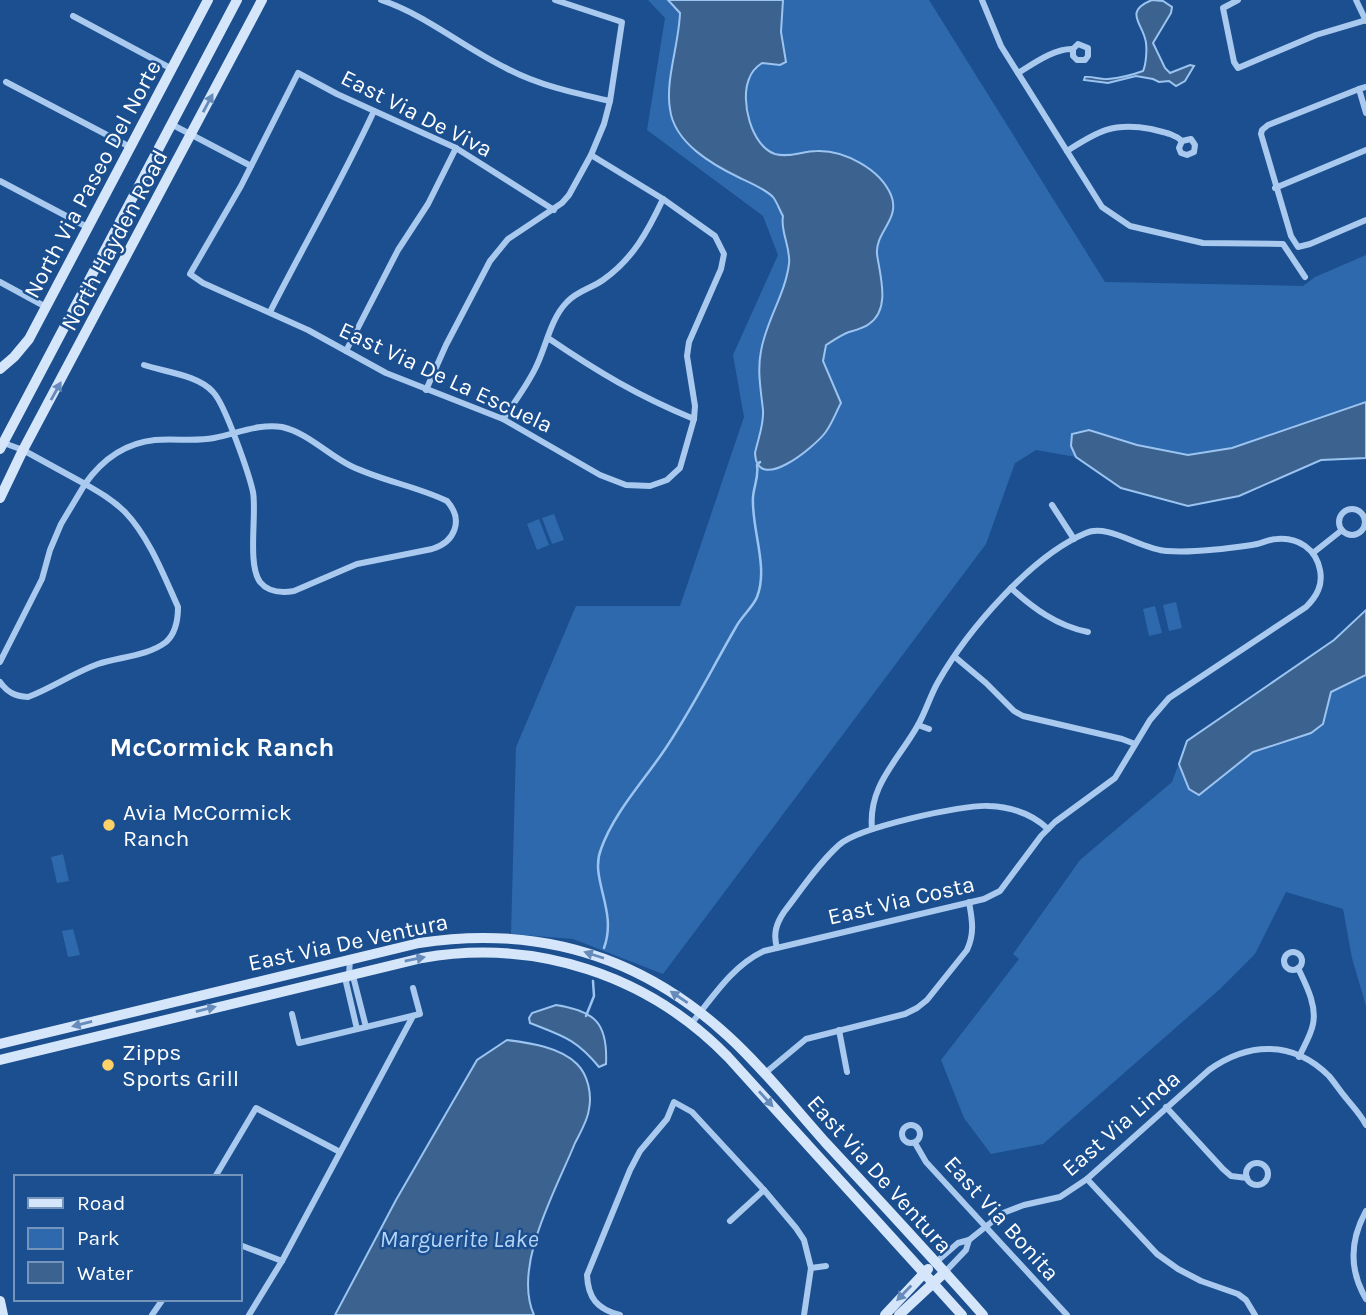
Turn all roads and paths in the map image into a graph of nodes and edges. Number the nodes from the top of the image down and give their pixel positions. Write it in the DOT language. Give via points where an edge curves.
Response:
graph roads {
  1 [pos="208,0"];
  2 [pos="237,0"];
  3 [pos="262,0"];
  4 [pos="381,0"];
  5 [pos="982,0"];
  6 [pos="1238,0"];
  7 [pos="1356,0"];
  8 [pos="557,1"];
  9 [pos="73,16"];
  10 [pos="1366,20"];
  11 [pos="1073,50"];
  12 [pos="172,69"];
  13 [pos="1018,73"];
  14 [pos="6,82"];
  15 [pos="1362,88"];
  16 [pos="610,101"];
  17 [pos="374,111"];
  18 [pos="1366,113"];
  19 [pos="171,124"];
  20 [pos="191,135"];
  21 [pos="1182,141"];
  22 [pos="130,147"];
  23 [pos="456,148"];
  24 [pos="1366,149"];
  25 [pos="1067,151"];
  26 [pos="591,155"];
  27 [pos="251,166"];
  28 [pos="0,181"];
  29 [pos="1275,188"];
  30 [pos="663,199"];
  31 [pos="554,210"];
  32 [pos="1366,220"];
  33 [pos="89,228"];
  34 [pos="1306,276"];
  35 [pos="0,282"];
  36 [pos="46,307"];
  37 [pos="270,312"];
  38 [pos="548,338"];
  39 [pos="346,351"];
  40 [pos="144,365"];
  41 [pos="0,369"];
  42 [pos="426,390"];
  43 [pos="503,419"];
  44 [pos="694,419"];
  45 [pos="233,434"];
  46 [pos="1,441"];
  47 [pos="23,450"];
  48 [pos="85,484"];
  49 [pos="0,498"];
  50 [pos="1052,505"];
  51 [pos="1342,530"];
  52 [pos="1074,539"];
  53 [pos="1313,553"];
  54 [pos="1010,588"];
  55 [pos="1088,632"];
  56 [pos="954,657"];
  57 [pos="0,662"];
  58 [pos="0,682"];
  59 [pos="918,724"];
  60 [pos="929,729"];
  61 [pos="1135,744"];
  62 [pos="1048,829"];
  63 [pos="872,830"];
  64 [pos="969,902"];
  65 [pos="777,948"];
  66 [pos="350,959"];
  67 [pos="1298,968"];
  68 [pos="349,975"];
  69 [pos="413,988"];
  70 [pos="701,1013"];
  71 [pos="292,1014"];
  72 [pos="413,1016"];
  73 [pos="691,1024"];
  74 [pos="366,1027"];
  75 [pos="357,1029"];
  76 [pos="839,1030"];
  77 [pos="0,1044"];
  78 [pos="1299,1057"];
  79 [pos="0,1060"];
  80 [pos="848,1072"];
  81 [pos="764,1074"];
  82 [pos="1166,1107"];
  83 [pos="1366,1125"];
  84 [pos="915,1143"];
  85 [pos="340,1152"];
  86 [pos="216,1175"];
  87 [pos="1248,1178"];
  88 [pos="1087,1179"];
  89 [pos="764,1191"];
  90 [pos="1366,1211"];
  91 [pos="730,1221"];
  92 [pos="986,1226"];
  93 [pos="969,1240"];
  94 [pos="242,1246"];
  95 [pos="282,1261"];
  96 [pos="934,1263"];
  97 [pos="826,1266"];
  98 [pos="811,1268"];
  99 [pos="924,1273"];
  100 [pos="944,1273"];
  101 [pos="933,1282"];
  102 [pos="1366,1299"];
  103 [pos="0,1301"];
  104 [pos="3,1315"];
  105 [pos="249,1315"];
  106 [pos="620,1315"];
  107 [pos="804,1315"];
  108 [pos="885,1315"];
  109 [pos="899,1315"];
  110 [pos="962,1315"];
  111 [pos="983,1315"];
  112 [pos="1067,1315"];
  113 [pos="1255,1315"];
  1 -- 12 [label="main road, North Via Paseo Del Norte"];
  2 -- 19 [label="main road, North Hayden Road"];
  20 -- 3 [label="main road, North Hayden Road, one-way"];
  4 -- 16 [label="street" via="425,19 508,69 561,90"];
  5 -- 13 [label="street"];
  6 -- 10 [label="street" via="1223,8 1238,68 1316,35"];
  7 -- 10 [label="street"];
  8 -- 16 [label="street" via="622,22"];
  9 -- 12 [label="street"];
  11 -- 13 [label="street"];
  12 -- 22 [label="main road, North Via Paseo Del Norte"];
  13 -- 25 [label="street"];
  14 -- 22 [label="street"];
  15 -- 18 [label="street"];
  15 -- 29 [label="street" via="1262,130"];
  16 -- 26 [label="street"];
  17 -- 23 [label="street, East Via De Viva"];
  17 -- 27 [label="street, East Via De Viva" via="298,73"];
  17 -- 37 [label="street"];
  19 -- 20 [label="street"];
  19 -- 46 [label="main road, North Hayden Road"];
  20 -- 27 [label="street"];
  47 -- 20 [label="main road, North Hayden Road, one-way"];
  21 -- 25 [label="street" via="1169,133 1117,126 1097,132"];
  22 -- 33 [label="main road, North Via Paseo Del Norte"];
  23 -- 31 [label="street, East Via De Viva"];
  23 -- 39 [label="street"];
  24 -- 29 [label="street"];
  25 -- 34 [label="street" via="1102,207 1130,226 1203,243 1283,244"];
  26 -- 30 [label="street"];
  26 -- 31 [label="street" via="569,195"];
  27 -- 37 [label="street, East Via De La Escuela" via="190,274"];
  28 -- 33 [label="street"];
  29 -- 32 [label="street" via="1298,247"];
  30 -- 38 [label="street" via="636,249 617,270 567,301"];
  30 -- 44 [label="street" via="715,236 724,254 689,342"];
  31 -- 42 [label="street" via="508,239 490,261"];
  33 -- 36 [label="main road, North Via Paseo Del Norte"];
  35 -- 36 [label="street"];
  36 -- 41 [label="main road, North Via Paseo Del Norte" via="22,349"];
  37 -- 39 [label="street, East Via De La Escuela"];
  38 -- 43 [label="street" via="535,370"];
  38 -- 44 [label="street" via="620,385"];
  39 -- 42 [label="street, East Via De La Escuela"];
  40 -- 45 [label="street" via="213,391"];
  42 -- 43 [label="street, East Via De La Escuela"];
  43 -- 44 [label="street, East Via De La Escuela" via="600,475 626,485 650,486 667,480 680,468"];
  45 -- 45 [label="street" via="253,491 255,569 270,590 294,592 357,564 440,547 456,529 447,501 350,466 297,432 271,426"];
  45 -- 48 [label="street" via="135,445 104,461"];
  46 -- 47 [label="street"];
  47 -- 48 [label="street"];
  47 -- 49 [label="main road, North Hayden Road"];
  48 -- 57 [label="street" via="61,524 42,579"];
  48 -- 58 [label="street" via="108,498 140,532 178,607 174,632 157,648 98,664 28,697 16,696"];
  50 -- 52 [label="street"];
  51 -- 51 [label="street" via="1358,534 1366,523 1363,515 1356,510 1345,512 1339,523"];
  51 -- 53 [label="street"];
  52 -- 53 [label="street" via="1101,531 1152,549 1176,552 1285,538 1302,543"];
  52 -- 54 [label="street"];
  53 -- 61 [label="street, East Via Costa" via="1321,581 1314,599 1169,698"];
  54 -- 55 [label="street" via="1049,618"];
  54 -- 56 [label="street"];
  56 -- 59 [label="street"];
  56 -- 61 [label="street" via="1023,716"];
  59 -- 60 [label="street"];
  59 -- 63 [label="street" via="878,786 871,811"];
  61 -- 62 [label="street, East Via Costa" via="1115,778"];
  62 -- 63 [label="street" via="1016,810 975,805"];
  62 -- 64 [label="street, East Via Costa" via="1000,891"];
  63 -- 65 [label="street" via="839,845 811,878 777,922"];
  64 -- 65 [label="street, East Via Costa"];
  64 -- 76 [label="street" via="971,942 927,1000 905,1014"];
  65 -- 70 [label="street, East Via Costa" via="750,958 737,969"];
  66 -- 68 [label="street"];
  70 -- 66 [label="main road, East Via De Ventura, one-way" via="615,962 535,941 457,938"];
  66 -- 77 [label="main road, East Via De Ventura, one-way"];
  67 -- 78 [label="street" via="1314,1014"];
  68 -- 73 [label="main road, East Via De Ventura, one-way" via="437,955 524,954 616,979"];
  68 -- 74 [label="street"];
  68 -- 75 [label="street" via="346,982"];
  79 -- 68 [label="main road, East Via De Ventura, one-way"];
  69 -- 72 [label="street" via="420,1014"];
  70 -- 73 [label="street, East Via Costa"];
  70 -- 81 [label="main road, East Via De Ventura"];
  71 -- 75 [label="street" via="299,1043"];
  72 -- 74 [label="street"];
  72 -- 85 [label="street"];
  73 -- 99 [label="main road, East Via De Ventura, one-way" via="728,1057"];
  74 -- 75 [label="street"];
  76 -- 80 [label="street"];
  76 -- 81 [label="street" via="806,1039"];
  78 -- 82 [label="street, East Via Linda" via="1256,1048 1234,1055"];
  78 -- 83 [label="street" via="1329,1077"];
  81 -- 96 [label="main road, East Via De Ventura"];
  82 -- 87 [label="street" via="1231,1176"];
  82 -- 88 [label="street, East Via Linda"];
  84 -- 92 [label="street, East Via Bonita" via="926,1162"];
  85 -- 86 [label="street" via="256,1108"];
  85 -- 95 [label="street"];
  88 -- 92 [label="street, East Via Linda" via="1060,1198 1013,1209"];
  88 -- 113 [label="street" via="1157,1254 1201,1281 1238,1294"];
  89 -- 91 [label="street"];
  89 -- 98 [label="street" via="796,1228"];
  89 -- 106 [label="street" via="692,1112 674,1102 667,1119 635,1160 587,1275 594,1301"];
  90 -- 102 [label="street" via="1353,1244 1353,1263"];
  92 -- 93 [label="street, East Via Linda"];
  92 -- 112 [label="street, East Via Bonita"];
  93 -- 96 [label="street, East Via Linda" via="958,1243"];
  93 -- 100 [label="street, East Via Linda" via="966,1250"];
  94 -- 95 [label="street"];
  95 -- 105 [label="street"];
  96 -- 99 [label="main road"];
  96 -- 100 [label="main road, East Via De Ventura"];
  97 -- 98 [label="street"];
  98 -- 107 [label="street"];
  99 -- 101 [label="main road, East Via De Ventura"];
  99 -- 108 [label="main road, one-way"];
  100 -- 101 [label="main road"];
  100 -- 111 [label="main road, East Via De Ventura"];
  101 -- 109 [label="main road"];
  101 -- 110 [label="main road, East Via De Ventura"];
  103 -- 104 [label="main road"];
}
